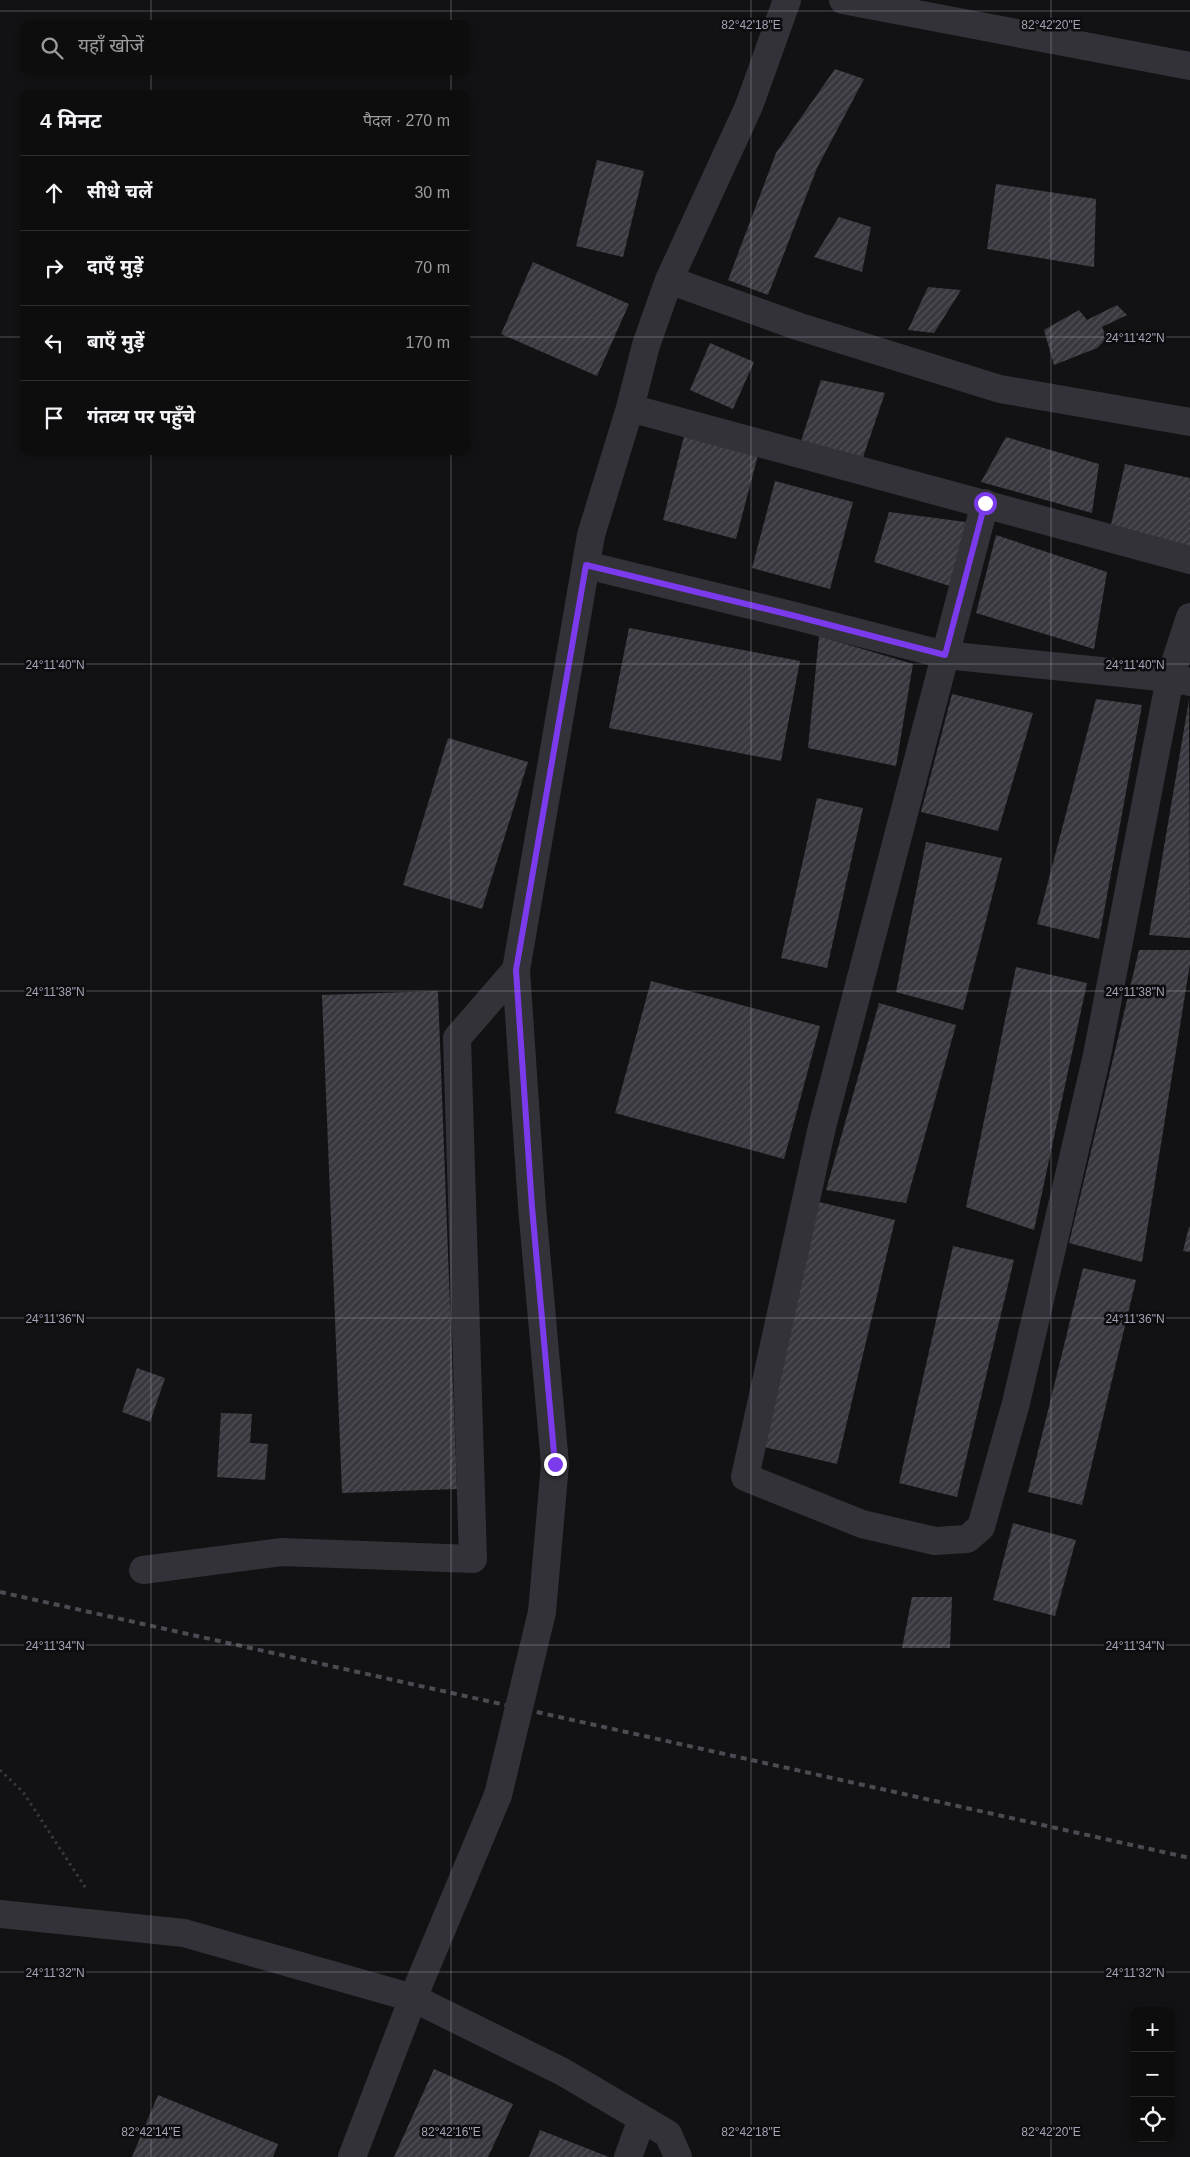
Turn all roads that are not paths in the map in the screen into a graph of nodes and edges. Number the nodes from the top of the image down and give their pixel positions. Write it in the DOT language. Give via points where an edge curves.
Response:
graph roads {
  1 [pos="787,0"];
  2 [pos="858,1"];
  3 [pos="1190,66"];
  4 [pos="669,280"];
  5 [pos="630,408"];
  6 [pos="1190,422"];
  7 [pos="985,503"];
  8 [pos="1190,560"];
  9 [pos="586,565"];
  10 [pos="1190,616"];
  11 [pos="945,655"];
  12 [pos="1180,680"];
  13 [pos="516,970"];
  14 [pos="143,1570"];
  15 [pos="0,1914"];
  16 [pos="413,1998"];
  17 [pos="642,2119"];
  18 [pos="352,2157"];
  19 [pos="628,2157"];
  20 [pos="678,2157"];
  1 -- 4 [label="street" via="749,106"];
  2 -- 3 [label="street"];
  4 -- 5 [label="street" via="646,345"];
  4 -- 6 [label="street" via="797,326 1000,389"];
  5 -- 7 [label="street"];
  5 -- 9 [label="street" via="591,535"];
  7 -- 8 [label="street"];
  7 -- 11 [label="street"];
  9 -- 11 [label="street"];
  9 -- 13 [label="street"];
  10 -- 12 [label="street"];
  11 -- 12 [label="street"];
  11 -- 12 [label="street" via="822,1127 745,1477 862,1524 935,1542 967,1538 981,1527 1016,1403"];
  13 -- 14 [label="street" via="457,1038 473,1559 282,1552"];
  13 -- 16 [label="street, bridge" via="532,1207 555,1464 542,1612 498,1795"];
  15 -- 16 [label="street" via="184,1933"];
  16 -- 17 [label="street" via="563,2072"];
  16 -- 18 [label="street"];
  17 -- 19 [label="street"];
  17 -- 20 [label="street" via="668,2134"];
}
